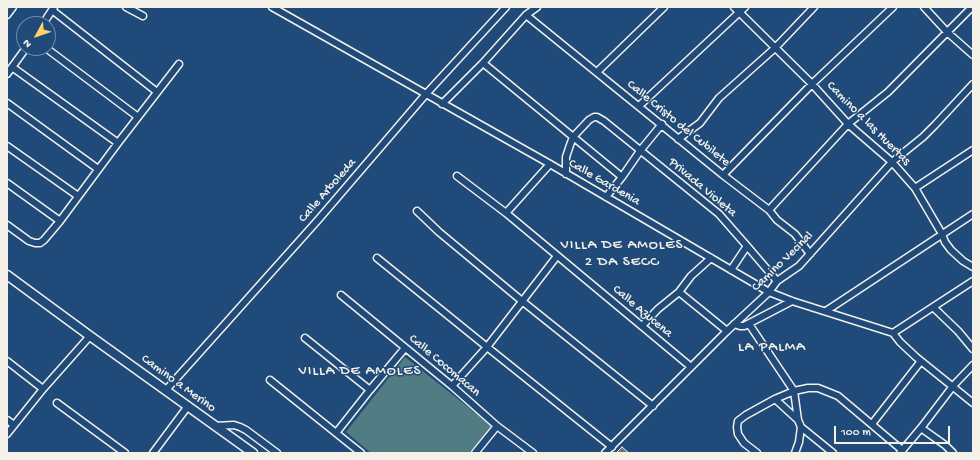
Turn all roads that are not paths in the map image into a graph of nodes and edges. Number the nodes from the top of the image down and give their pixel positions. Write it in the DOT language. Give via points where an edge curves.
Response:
graph roads {
  1 [pos="13,7"];
  2 [pos="126,7"];
  3 [pos="272,7"];
  4 [pos="506,7"];
  5 [pos="537,7"];
  6 [pos="664,7"];
  7 [pos="734,7"];
  8 [pos="745,7"];
  9 [pos="814,7"];
  10 [pos="893,7"];
  11 [pos="924,7"];
  12 [pos="972,7"];
  13 [pos="54,9"];
  14 [pos="740,13"];
  15 [pos="7,15"];
  16 [pos="526,15"];
  17 [pos="143,16"];
  18 [pos="947,32"];
  19 [pos="775,48"];
  20 [pos="973,55"];
  21 [pos="20,56"];
  22 [pos="56,56"];
  23 [pos="483,63"];
  24 [pos="179,64"];
  25 [pos="12,67"];
  26 [pos="597,72"];
  27 [pos="7,74"];
  28 [pos="812,84"];
  29 [pos="973,84"];
  30 [pos="157,92"];
  31 [pos="426,94"];
  32 [pos="7,103"];
  33 [pos="442,104"];
  34 [pos="639,106"];
  35 [pos="138,117"];
  36 [pos="662,124"];
  37 [pos="848,124"];
  38 [pos="573,137"];
  39 [pos="678,139"];
  40 [pos="118,143"];
  41 [pos="7,146"];
  42 [pos="973,150"];
  43 [pos="640,151"];
  44 [pos="892,162"];
  45 [pos="550,164"];
  46 [pos="98,169"];
  47 [pos="566,174"];
  48 [pos="723,175"];
  49 [pos="457,176"];
  50 [pos="622,177"];
  51 [pos="7,183"];
  52 [pos="915,188"];
  53 [pos="78,196"];
  54 [pos="606,197"];
  55 [pos="769,210"];
  56 [pos="416,211"];
  57 [pos="506,213"];
  58 [pos="973,214"];
  59 [pos="60,221"];
  60 [pos="7,225"];
  61 [pos="942,234"];
  62 [pos="748,246"];
  63 [pos="810,254"];
  64 [pos="557,256"];
  65 [pos="377,258"];
  66 [pos="711,258"];
  67 [pos="973,267"];
  68 [pos="731,270"];
  69 [pos="7,275"];
  70 [pos="778,281"];
  71 [pos="973,281"];
  72 [pos="679,292"];
  73 [pos="769,292"];
  74 [pos="341,295"];
  75 [pos="522,301"];
  76 [pos="792,301"];
  77 [pos="933,307"];
  78 [pos="826,311"];
  79 [pos="734,324"];
  80 [pos="749,324"];
  81 [pos="642,326"];
  82 [pos="727,331"];
  83 [pos="893,333"];
  84 [pos="90,336"];
  85 [pos="305,338"];
  86 [pos="486,347"];
  87 [pos="405,348"];
  88 [pos="973,349"];
  89 [pos="7,361"];
  90 [pos="921,361"];
  91 [pos="973,365"];
  92 [pos="691,367"];
  93 [pos="270,380"];
  94 [pos="452,386"];
  95 [pos="953,386"];
  96 [pos="43,389"];
  97 [pos="166,390"];
  98 [pos="370,390"];
  99 [pos="794,391"];
  100 [pos="775,399"];
  101 [pos="56,403"];
  102 [pos="973,403"];
  103 [pos="188,406"];
  104 [pos="653,406"];
  105 [pos="7,420"];
  106 [pos="798,420"];
  107 [pos="872,424"];
  108 [pos="14,425"];
  109 [pos="215,426"];
  110 [pos="497,426"];
  111 [pos="801,427"];
  112 [pos="921,428"];
  113 [pos="336,433"];
  114 [pos="7,434"];
  115 [pos="612,446"];
  116 [pos="901,451"];
  117 [pos="126,453"];
  118 [pos="153,453"];
  119 [pos="253,453"];
  120 [pos="277,453"];
  121 [pos="361,453"];
  122 [pos="475,453"];
  123 [pos="533,453"];
  124 [pos="605,453"];
  125 [pos="757,453"];
  126 [pos="794,453"];
  127 [pos="833,453"];
  128 [pos="954,453"];
  1 -- 15 [label="street"];
  2 -- 17 [label="street"];
  3 -- 31 [label="street, Calle Gardenia"];
  4 -- 31 [label="street, Calle Arboleda"];
  5 -- 16 [label="street"];
  6 -- 26 [label="street"];
  7 -- 14 [label="street, Camino a las Huertas"];
  8 -- 14 [label="street"];
  9 -- 19 [label="street"];
  10 -- 28 [label="street"];
  11 -- 18 [label="street"];
  12 -- 18 [label="street"];
  13 -- 30 [label="street"];
  14 -- 19 [label="street, Camino a las Huertas"];
  14 -- 34 [label="street"];
  16 -- 23 [label="street"];
  16 -- 26 [label="street, Calle Cristo del Cubilete"];
  18 -- 20 [label="street"];
  18 -- 37 [label="street" via="888,92"];
  19 -- 28 [label="street, Camino a las Huertas"];
  19 -- 39 [label="street" via="719,98 700,123"];
  21 -- 25 [label="street"];
  22 -- 35 [label="street"];
  23 -- 33 [label="street"];
  23 -- 38 [label="street"];
  24 -- 30 [label="street"];
  25 -- 27 [label="street"];
  25 -- 40 [label="street"];
  26 -- 34 [label="street, Calle Cristo del Cubilete"];
  28 -- 37 [label="street, Camino a las Huertas"];
  28 -- 48 [label="street"];
  29 -- 44 [label="street, Camino Vecinal" via="923,137"];
  30 -- 35 [label="street"];
  31 -- 33 [label="street, Calle Gardenia"];
  31 -- 97 [label="street, Calle Arboleda" via="318,220"];
  32 -- 46 [label="street"];
  33 -- 45 [label="street, Calle Gardenia"];
  34 -- 36 [label="street, Calle Cristo del Cubilete"];
  35 -- 40 [label="street"];
  36 -- 39 [label="street, Calle Cristo del Cubilete"];
  36 -- 43 [label="street"];
  37 -- 44 [label="street, Camino a las Huertas"];
  37 -- 55 [label="street"];
  38 -- 43 [label="street, Privada Violeta" via="584,125 598,117"];
  38 -- 47 [label="street" via="566,157"];
  38 -- 50 [label="street"];
  39 -- 48 [label="street, Calle Cristo del Cubilete"];
  40 -- 46 [label="street"];
  41 -- 53 [label="street"];
  42 -- 52 [label="street"];
  43 -- 50 [label="street"];
  43 -- 62 [label="street, Privada Violeta" via="719,214"];
  44 -- 52 [label="street, Camino a las Huertas"];
  44 -- 63 [label="street, Camino Vecinal"];
  45 -- 47 [label="street, Calle Gardenia"];
  45 -- 57 [label="street"];
  46 -- 53 [label="street"];
  47 -- 54 [label="street, Calle Gardenia"];
  48 -- 55 [label="street, Calle Cristo del Cubilete"];
  49 -- 57 [label="street, Calle Azucena"];
  50 -- 54 [label="street"];
  51 -- 59 [label="street"];
  52 -- 61 [label="street, Camino a las Huertas"];
  53 -- 59 [label="street"];
  54 -- 66 [label="street, Calle Gardenia"];
  55 -- 63 [label="street, Calle Cristo del Cubilete" via="795,234"];
  56 -- 75 [label="street"];
  57 -- 64 [label="street, Calle Azucena"];
  58 -- 61 [label="street"];
  59 -- 60 [label="street" via="40,243 29,241"];
  61 -- 67 [label="street, Camino a las Huertas" via="951,250"];
  61 -- 78 [label="street"];
  62 -- 68 [label="street"];
  62 -- 70 [label="street, Privada Violeta"];
  63 -- 70 [label="street, Camino Vecinal" via="799,266"];
  64 -- 75 [label="street"];
  64 -- 81 [label="street, Calle Azucena"];
  65 -- 86 [label="street"];
  66 -- 68 [label="street, Calle Gardenia"];
  66 -- 72 [label="street" via="691,276"];
  68 -- 73 [label="street, Calle Gardenia"];
  69 -- 84 [label="street, Camino a Merino"];
  70 -- 73 [label="street, Camino Vecinal"];
  71 -- 77 [label="street"];
  72 -- 81 [label="street"];
  72 -- 82 [label="street"];
  73 -- 76 [label="street, Calle Gardenia"];
  73 -- 79 [label="street, Camino Vecinal"];
  74 -- 87 [label="street, Calle Cocomacan"];
  75 -- 86 [label="street"];
  75 -- 104 [label="street"];
  76 -- 78 [label="street, Calle Gardenia"];
  76 -- 80 [label="street"];
  77 -- 83 [label="street"];
  77 -- 88 [label="street"];
  78 -- 83 [label="street, Calle Gardenia"];
  79 -- 80 [label="street"];
  79 -- 82 [label="street, Camino Vecinal"];
  80 -- 99 [label="street"];
  81 -- 92 [label="street, Calle Azucena"];
  82 -- 92 [label="street, Camino Vecinal"];
  83 -- 90 [label="street"];
  84 -- 96 [label="street"];
  84 -- 97 [label="street, Camino a Merino"];
  85 -- 98 [label="street"];
  86 -- 94 [label="street"];
  86 -- 115 [label="street"];
  87 -- 94 [label="street, Calle Cocomacan"];
  87 -- 98 [label="street"];
  89 -- 96 [label="street"];
  90 -- 95 [label="street"];
  90 -- 107 [label="street"];
  91 -- 95 [label="street"];
  92 -- 104 [label="street, Camino Vecinal"];
  93 -- 113 [label="street"];
  94 -- 110 [label="street, Calle Cocomacan"];
  95 -- 102 [label="street"];
  95 -- 112 [label="street"];
  96 -- 108 [label="street"];
  97 -- 103 [label="street, Camino a Merino"];
  98 -- 113 [label="street"];
  99 -- 100 [label="street"];
  99 -- 106 [label="street"];
  99 -- 107 [label="street" via="818,388 829,392 838,396"];
  100 -- 106 [label="street"];
  100 -- 125 [label="street" via="738,421 738,434"];
  101 -- 117 [label="street"];
  103 -- 109 [label="street, Camino a Merino"];
  103 -- 118 [label="street"];
  104 -- 115 [label="street, Camino Vecinal"];
  105 -- 108 [label="street"];
  106 -- 111 [label="street"];
  107 -- 116 [label="street"];
  108 -- 114 [label="street"];
  109 -- 119 [label="street, Camino a Merino"];
  109 -- 120 [label="street" via="240,426"];
  110 -- 122 [label="street"];
  110 -- 123 [label="street, Calle Cocomacan"];
  111 -- 126 [label="street"];
  111 -- 127 [label="street"];
  112 -- 116 [label="street"];
  112 -- 128 [label="street"];
  113 -- 121 [label="street"];
  115 -- 124 [label="street, Camino Vecinal"];
}
